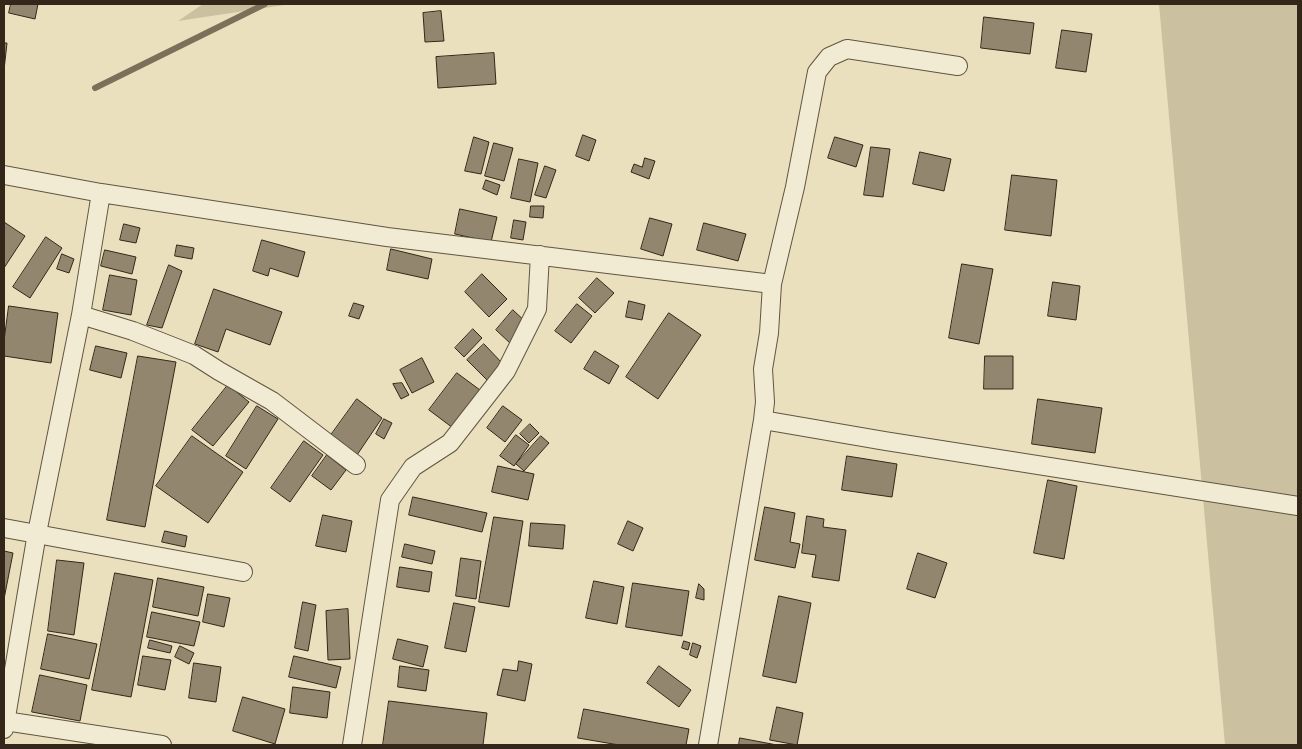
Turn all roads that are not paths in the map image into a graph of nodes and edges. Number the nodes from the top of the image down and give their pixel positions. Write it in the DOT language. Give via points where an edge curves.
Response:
graph roads {
  1 [pos="958,66"];
  2 [pos="4,175"];
  3 [pos="102,193"];
  4 [pos="540,255"];
  5 [pos="772,284"];
  6 [pos="81,315"];
  7 [pos="763,420"];
  8 [pos="356,465"];
  9 [pos="1298,506"];
  10 [pos="4,528"];
  11 [pos="37,533"];
  12 [pos="243,572"];
  13 [pos="4,725"];
  14 [pos="162,745"];
  15 [pos="352,745"];
  16 [pos="708,745"];
  1 -- 5 [label="street" via="847,49 828,57 817,72"];
  2 -- 3 [label="street"];
  3 -- 4 [label="street" via="386,237"];
  3 -- 6 [label="street"];
  4 -- 5 [label="street"];
  4 -- 15 [label="street" via="537,309 506,371 450,443 413,467 390,500"];
  5 -- 7 [label="street" via="763,369"];
  6 -- 8 [label="street" via="194,355 272,401"];
  6 -- 11 [label="street"];
  7 -- 9 [label="street"];
  7 -- 16 [label="street"];
  10 -- 11 [label="street"];
  11 -- 12 [label="street"];
  11 -- 13 [label="street"];
  13 -- 14 [label="street"];
}
